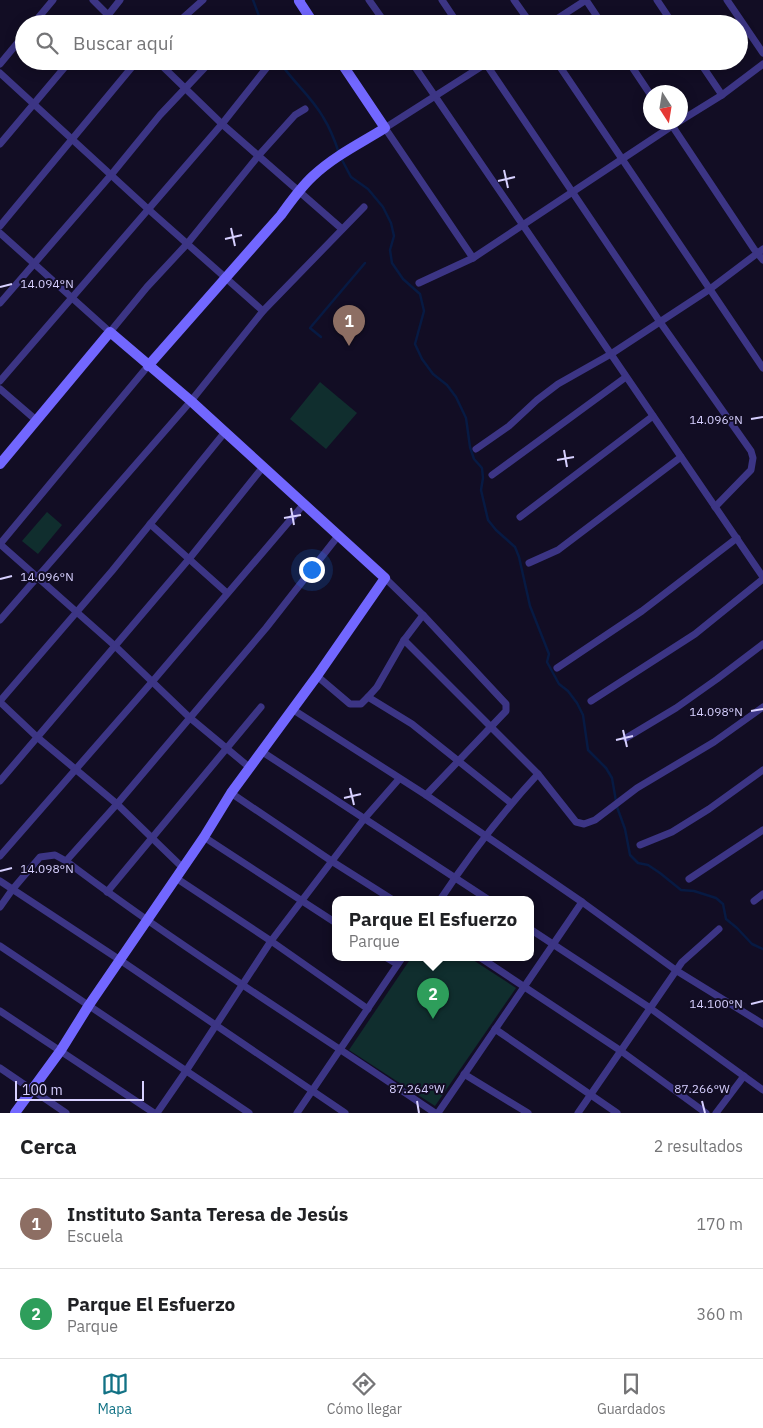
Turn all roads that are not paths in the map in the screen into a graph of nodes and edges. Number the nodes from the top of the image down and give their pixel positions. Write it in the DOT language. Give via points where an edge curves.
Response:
graph roads {
  1 [pos="53,0"];
  2 [pos="93,0"];
  3 [pos="120,0"];
  4 [pos="204,0"];
  5 [pos="299,0"];
  6 [pos="369,0"];
  7 [pos="442,0"];
  8 [pos="514,0"];
  9 [pos="586,0"];
  10 [pos="657,0"];
  11 [pos="727,0"];
  12 [pos="40,15"];
  13 [pos="108,15"];
  14 [pos="186,15"];
  15 [pos="308,15"];
  16 [pos="380,15"];
  17 [pos="452,15"];
  18 [pos="525,15"];
  19 [pos="563,15"];
  20 [pos="596,15"];
  21 [pos="667,15"];
  22 [pos="737,15"];
  23 [pos="748,31"];
  24 [pos="15,46"];
  25 [pos="763,53"];
  26 [pos="0,64"];
  27 [pos="763,64"];
  28 [pos="62,70"];
  29 [pos="130,70"];
  30 [pos="167,70"];
  31 [pos="202,70"];
  32 [pos="265,70"];
  33 [pos="346,70"];
  34 [pos="417,70"];
  35 [pos="475,70"];
  36 [pos="492,70"];
  37 [pos="562,70"];
  38 [pos="634,70"];
  39 [pos="705,70"];
  40 [pos="0,73"];
  41 [pos="644,85"];
  42 [pos="184,88"];
  43 [pos="722,95"];
  44 [pos="435,96"];
  45 [pos="34,104"];
  46 [pos="305,109"];
  47 [pos="688,115"];
  48 [pos="222,124"];
  49 [pos="385,128"];
  50 [pos="665,130"];
  51 [pos="680,130"];
  52 [pos="72,139"];
  53 [pos="0,144"];
  54 [pos="259,155"];
  55 [pos="622,159"];
  56 [pos="112,175"];
  57 [pos="299,191"];
  58 [pos="573,192"];
  59 [pos="364,207"];
  60 [pos="148,209"];
  61 [pos="523,225"];
  62 [pos="0,226"];
  63 [pos="342,229"];
  64 [pos="0,233"];
  65 [pos="187,244"];
  66 [pos="760,251"];
  67 [pos="473,258"];
  68 [pos="763,260"];
  69 [pos="33,264"];
  70 [pos="225,279"];
  71 [pos="419,283"];
  72 [pos="710,289"];
  73 [pos="71,297"];
  74 [pos="0,303"];
  75 [pos="263,311"];
  76 [pos="660,322"];
  77 [pos="110,332"];
  78 [pos="611,354"];
  79 [pos="148,366"];
  80 [pos="763,368"];
  81 [pos="626,377"];
  82 [pos="0,381"];
  83 [pos="0,389"];
  84 [pos="191,400"];
  85 [pos="653,416"];
  86 [pos="36,420"];
  87 [pos="225,432"];
  88 [pos="476,449"];
  89 [pos="681,457"];
  90 [pos="0,464"];
  91 [pos="263,467"];
  92 [pos="492,475"];
  93 [pos="304,504"];
  94 [pos="715,507"];
  95 [pos="520,517"];
  96 [pos="150,524"];
  97 [pos="338,536"];
  98 [pos="737,538"];
  99 [pos="0,544"];
  100 [pos="189,559"];
  101 [pos="529,563"];
  102 [pos="38,577"];
  103 [pos="385,578"];
  104 [pos="763,578"];
  105 [pos="227,594"];
  106 [pos="76,612"];
  107 [pos="423,615"];
  108 [pos="0,620"];
  109 [pos="404,640"];
  110 [pos="763,644"];
  111 [pos="115,646"];
  112 [pos="557,668"];
  113 [pos="317,676"];
  114 [pos="152,682"];
  115 [pos="368,697"];
  116 [pos="0,702"];
  117 [pos="591,702"];
  118 [pos="261,707"];
  119 [pos="763,707"];
  120 [pos="292,709"];
  121 [pos="190,717"];
  122 [pos="491,727"];
  123 [pos="37,737"];
  124 [pos="626,738"];
  125 [pos="228,748"];
  126 [pos="261,751"];
  127 [pos="458,762"];
  128 [pos="249,767"];
  129 [pos="76,770"];
  130 [pos="763,770"];
  131 [pos="538,774"];
  132 [pos="399,779"];
  133 [pos="0,781"];
  134 [pos="231,793"];
  135 [pos="426,795"];
  136 [pos="511,803"];
  137 [pos="117,804"];
  138 [pos="364,819"];
  139 [pos="763,830"];
  140 [pos="487,836"];
  141 [pos="204,837"];
  142 [pos="152,838"];
  143 [pos="640,845"];
  144 [pos="0,856"];
  145 [pos="66,861"];
  146 [pos="333,862"];
  147 [pos="183,868"];
  148 [pos="455,877"];
  149 [pos="176,878"];
  150 [pos="689,879"];
  151 [pos="0,881"];
  152 [pos="12,890"];
  153 [pos="107,892"];
  154 [pos="763,894"];
  155 [pos="387,896"];
  156 [pos="443,896"];
  157 [pos="483,896"];
  158 [pos="303,901"];
  159 [pos="754,901"];
  160 [pos="582,902"];
  161 [pos="0,907"];
  162 [pos="146,920"];
  163 [pos="332,920"];
  164 [pos="718,929"];
  165 [pos="534,932"];
  166 [pos="271,941"];
  167 [pos="553,944"];
  168 [pos="0,946"];
  169 [pos="120,960"];
  170 [pos="399,961"];
  171 [pos="486,961"];
  172 [pos="677,971"];
  173 [pos="242,986"];
  174 [pos="524,986"];
  175 [pos="89,1005"];
  176 [pos="650,1008"];
  177 [pos="368,1009"];
  178 [pos="0,1010"];
  179 [pos="763,1024"];
  180 [pos="216,1026"];
  181 [pos="495,1029"];
  182 [pos="341,1049"];
  183 [pos="61,1050"];
  184 [pos="621,1051"];
  185 [pos="0,1068"];
  186 [pos="186,1071"];
  187 [pos="464,1074"];
  188 [pos="744,1076"];
  189 [pos="33,1090"];
  190 [pos="763,1090"];
  191 [pos="312,1091"];
  192 [pos="590,1095"];
  193 [pos="15,1113"];
  194 [pos="66,1113"];
  195 [pos="155,1113"];
  196 [pos="249,1113"];
  197 [pos="296,1113"];
  198 [pos="345,1113"];
  199 [pos="436,1113"];
  200 [pos="528,1113"];
  201 [pos="578,1113"];
  202 [pos="617,1113"];
  203 [pos="706,1113"];
  204 [pos="716,1113"];
  1 -- 12 [label="street"];
  2 -- 13 [label="street"];
  3 -- 13 [label="street"];
  4 -- 14 [label="street"];
  5 -- 15 [label="street"];
  6 -- 16 [label="street"];
  7 -- 17 [label="street"];
  8 -- 18 [label="street"];
  9 -- 19 [label="street"];
  9 -- 20 [label="street"];
  10 -- 21 [label="street"];
  11 -- 22 [label="street"];
  23 -- 25 [label="street"];
  24 -- 26 [label="street"];
  27 -- 43 [label="street"];
  28 -- 45 [label="street"];
  29 -- 52 [label="street"];
  30 -- 42 [label="street"];
  31 -- 42 [label="street"];
  32 -- 48 [label="street"];
  33 -- 49 [label="street"];
  34 -- 44 [label="street"];
  35 -- 44 [label="street"];
  36 -- 58 [label="street"];
  37 -- 55 [label="street"];
  38 -- 41 [label="street"];
  39 -- 43 [label="street"];
  40 -- 45 [label="street"];
  42 -- 48 [label="street"];
  42 -- 56 [label="street"];
  43 -- 47 [label="street"];
  44 -- 49 [label="street"];
  44 -- 61 [label="street"];
  45 -- 52 [label="street"];
  45 -- 53 [label="street"];
  46 -- 54 [label="street" via="295,115"];
  48 -- 54 [label="street"];
  48 -- 60 [label="street"];
  49 -- 57 [label="street" via="335,158"];
  49 -- 67 [label="street"];
  50 -- 55 [label="street"];
  51 -- 66 [label="street"];
  52 -- 56 [label="street"];
  52 -- 62 [label="street"];
  54 -- 57 [label="street"];
  54 -- 65 [label="street"];
  55 -- 58 [label="street"];
  55 -- 72 [label="street"];
  56 -- 60 [label="street"];
  56 -- 69 [label="street"];
  57 -- 63 [label="street"];
  57 -- 70 [label="street"];
  58 -- 61 [label="street"];
  58 -- 76 [label="street"];
  59 -- 63 [label="street"];
  60 -- 65 [label="street"];
  60 -- 73 [label="street"];
  61 -- 67 [label="street"];
  61 -- 78 [label="street"];
  63 -- 75 [label="street"];
  64 -- 69 [label="street"];
  65 -- 70 [label="street"];
  65 -- 77 [label="street"];
  66 -- 68 [label="street"];
  66 -- 72 [label="street"];
  67 -- 71 [label="street"];
  69 -- 73 [label="street"];
  69 -- 74 [label="street"];
  70 -- 75 [label="street"];
  70 -- 79 [label="street"];
  72 -- 76 [label="street"];
  72 -- 80 [label="street"];
  73 -- 77 [label="street"];
  73 -- 82 [label="street"];
  75 -- 84 [label="street"];
  76 -- 78 [label="street"];
  76 -- 94 [label="street" via="751,451 751,470"];
  77 -- 79 [label="street"];
  77 -- 86 [label="street"];
  78 -- 81 [label="street"];
  78 -- 88 [label="street" via="558,384"];
  79 -- 84 [label="street"];
  79 -- 99 [label="street"];
  81 -- 85 [label="street"];
  81 -- 92 [label="street"];
  83 -- 86 [label="street"];
  84 -- 87 [label="street"];
  84 -- 102 [label="street"];
  85 -- 89 [label="street"];
  85 -- 95 [label="street"];
  86 -- 90 [label="street"];
  87 -- 91 [label="street"];
  87 -- 96 [label="street"];
  89 -- 94 [label="street"];
  89 -- 101 [label="street" via="558,550"];
  91 -- 93 [label="street"];
  91 -- 100 [label="street"];
  93 -- 97 [label="street"];
  93 -- 105 [label="street"];
  94 -- 98 [label="street"];
  96 -- 100 [label="street"];
  96 -- 106 [label="street"];
  97 -- 103 [label="street"];
  97 -- 121 [label="street"];
  98 -- 104 [label="street"];
  98 -- 112 [label="street" via="642,611"];
  99 -- 102 [label="street"];
  100 -- 105 [label="street"];
  100 -- 111 [label="street"];
  102 -- 106 [label="street"];
  102 -- 108 [label="street"];
  103 -- 107 [label="street"];
  103 -- 113 [label="street"];
  104 -- 117 [label="street" via="695,634"];
  105 -- 114 [label="street"];
  106 -- 111 [label="street"];
  106 -- 116 [label="street"];
  107 -- 109 [label="street"];
  107 -- 122 [label="street" via="506,704 506,711"];
  109 -- 115 [label="street" via="377,688"];
  109 -- 122 [label="street"];
  110 -- 124 [label="street" via="676,708"];
  111 -- 114 [label="street"];
  111 -- 123 [label="street"];
  113 -- 115 [label="street" via="350,704 361,704"];
  113 -- 120 [label="street"];
  114 -- 121 [label="street"];
  114 -- 129 [label="street"];
  115 -- 127 [label="street" via="412,724"];
  116 -- 123 [label="street"];
  118 -- 125 [label="street"];
  119 -- 131 [label="street" via="714,742 637,788 595,820 584,824 576,822"];
  120 -- 126 [label="street"];
  120 -- 132 [label="street"];
  121 -- 125 [label="street"];
  121 -- 137 [label="street"];
  122 -- 127 [label="street"];
  122 -- 131 [label="street"];
  123 -- 129 [label="street"];
  123 -- 133 [label="street"];
  125 -- 128 [label="street"];
  125 -- 142 [label="street"];
  126 -- 128 [label="street"];
  126 -- 138 [label="street"];
  127 -- 135 [label="street"];
  127 -- 136 [label="street"];
  128 -- 134 [label="street"];
  129 -- 137 [label="street"];
  129 -- 144 [label="street"];
  130 -- 143 [label="street" via="672,832"];
  131 -- 136 [label="street"];
  132 -- 135 [label="street"];
  132 -- 138 [label="street"];
  134 -- 141 [label="street"];
  134 -- 146 [label="street"];
  135 -- 140 [label="street"];
  136 -- 140 [label="street"];
  137 -- 142 [label="street"];
  137 -- 145 [label="street"];
  138 -- 146 [label="street"];
  138 -- 148 [label="street"];
  139 -- 150 [label="street"];
  140 -- 148 [label="street"];
  140 -- 160 [label="street"];
  141 -- 147 [label="street"];
  141 -- 158 [label="street"];
  142 -- 147 [label="street"];
  142 -- 153 [label="street"];
  145 -- 152 [label="street" via="55,855 40,857"];
  145 -- 153 [label="street"];
  146 -- 155 [label="street"];
  146 -- 158 [label="street"];
  147 -- 149 [label="street"];
  148 -- 156 [label="street"];
  148 -- 157 [label="street"];
  149 -- 162 [label="street"];
  149 -- 166 [label="street"];
  151 -- 152 [label="street"];
  152 -- 161 [label="street"];
  152 -- 169 [label="street"];
  153 -- 162 [label="street"];
  154 -- 159 [label="street"];
  158 -- 163 [label="street"];
  158 -- 166 [label="street"];
  160 -- 167 [label="street"];
  160 -- 172 [label="street"];
  162 -- 169 [label="street"];
  162 -- 173 [label="street"];
  164 -- 172 [label="street" via="682,962"];
  165 -- 167 [label="street"];
  166 -- 173 [label="street"];
  166 -- 177 [label="street"];
  167 -- 174 [label="street"];
  167 -- 176 [label="street"];
  168 -- 175 [label="street"];
  169 -- 175 [label="street"];
  169 -- 180 [label="street"];
  170 -- 177 [label="street"];
  171 -- 174 [label="street"];
  172 -- 176 [label="street"];
  172 -- 179 [label="street"];
  173 -- 180 [label="street"];
  173 -- 182 [label="street"];
  174 -- 181 [label="street"];
  174 -- 184 [label="street"];
  175 -- 183 [label="street"];
  175 -- 186 [label="street"];
  176 -- 184 [label="street"];
  176 -- 188 [label="street"];
  177 -- 182 [label="street"];
  178 -- 183 [label="street"];
  180 -- 186 [label="street"];
  180 -- 191 [label="street"];
  181 -- 187 [label="street"];
  181 -- 192 [label="street"];
  182 -- 191 [label="street"];
  182 -- 199 [label="street"];
  183 -- 189 [label="street"];
  183 -- 195 [label="street"];
  184 -- 192 [label="street"];
  184 -- 203 [label="street"];
  185 -- 189 [label="street"];
  186 -- 195 [label="street"];
  186 -- 196 [label="street"];
  187 -- 199 [label="street"];
  187 -- 200 [label="street"];
  188 -- 190 [label="street"];
  188 -- 204 [label="street"];
  189 -- 193 [label="street"];
  189 -- 194 [label="street"];
  191 -- 197 [label="street"];
  191 -- 198 [label="street"];
  192 -- 201 [label="street"];
  192 -- 202 [label="street"];
}
